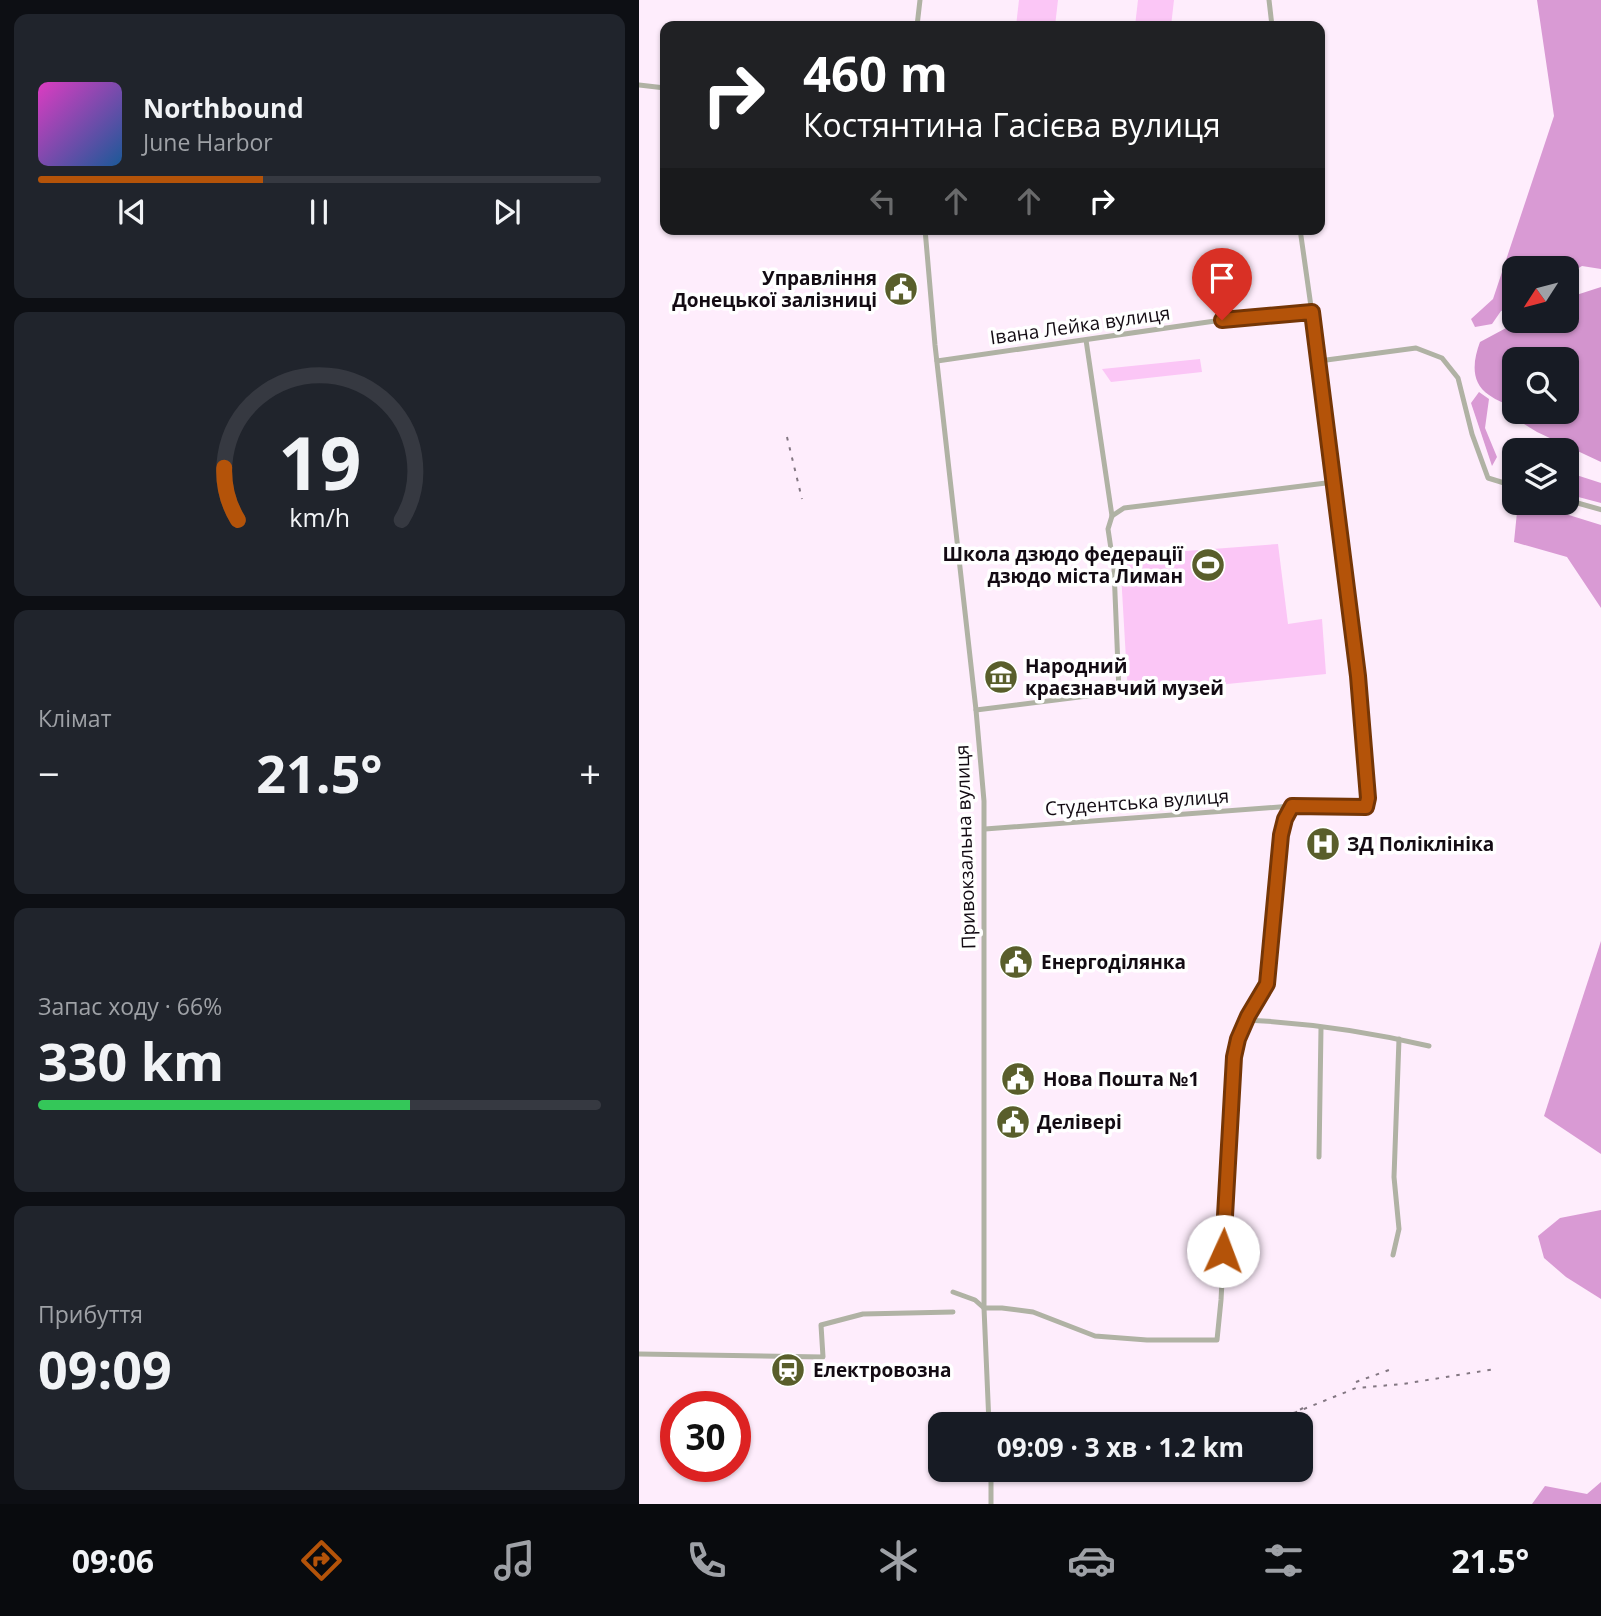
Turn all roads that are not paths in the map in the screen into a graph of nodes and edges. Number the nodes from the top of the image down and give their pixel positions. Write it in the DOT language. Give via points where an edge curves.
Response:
graph roads {
  1 [pos="920,0"];
  2 [pos="1268,0"];
  3 [pos="918,21"];
  4 [pos="1271,21"];
  5 [pos="639,85"];
  6 [pos="660,87"];
  7 [pos="926,235"];
  8 [pos="1301,235"];
  9 [pos="1312,312"];
  10 [pos="1086,340"];
  11 [pos="937,361"];
  12 [pos="1319,361"];
  13 [pos="1334,482"];
  14 [pos="1502,482"];
  15 [pos="1579,504"];
  16 [pos="1601,510"];
  17 [pos="1112,516"];
  18 [pos="976,709"];
  19 [pos="1292,806"];
  20 [pos="985,830"];
  21 [pos="1246,1020"];
  22 [pos="1321,1028"];
  23 [pos="1399,1039"];
  24 [pos="1429,1046"];
  25 [pos="1319,1157"];
  26 [pos="1393,1255"];
  27 [pos="953,1292"];
  28 [pos="984,1308"];
  29 [pos="953,1312"];
  30 [pos="639,1354"];
  31 [pos="988,1412"];
  32 [pos="991,1482"];
  33 [pos="991,1504"];
  1 -- 3 [label="street"];
  2 -- 4 [label="street"];
  5 -- 6 [label="street"];
  7 -- 11 [label="street, Привокзальна вулиця"];
  8 -- 9 [label="street"];
  9 -- 10 [label="street, Івана Лейка вулиця"];
  9 -- 12 [label="street"];
  10 -- 11 [label="street, Івана Лейка вулиця"];
  10 -- 17 [label="street"];
  11 -- 18 [label="street, Привокзальна вулиця"];
  12 -- 13 [label="street"];
  12 -- 14 [label="street" via="1417,348 1442,358 1458,378 1488,478"];
  13 -- 17 [label="street" via="1124,508"];
  13 -- 19 [label="street, Студентська вулиця" via="1368,798 1366,807"];
  15 -- 16 [label="street"];
  17 -- 18 [label="street" via="1107,529 1114,569 1119,692"];
  18 -- 20 [label="street, Привокзальна вулиця"];
  19 -- 20 [label="street, Студентська вулиця"];
  19 -- 21 [label="street" via="1281,835 1267,984"];
  20 -- 28 [label="street, Привокзальна вулиця"];
  21 -- 22 [label="street"];
  21 -- 28 [label="street" via="1234,1057 1217,1340 1095,1336 1033,1312"];
  22 -- 23 [label="street"];
  22 -- 25 [label="street"];
  23 -- 24 [label="street"];
  23 -- 26 [label="street" via="1394,1177 1399,1229"];
  27 -- 28 [label="street"];
  28 -- 31 [label="street, Привокзальна вулиця"];
  29 -- 30 [label="street" via="863,1314 821,1325 823,1357"];
  32 -- 33 [label="street"];
}
